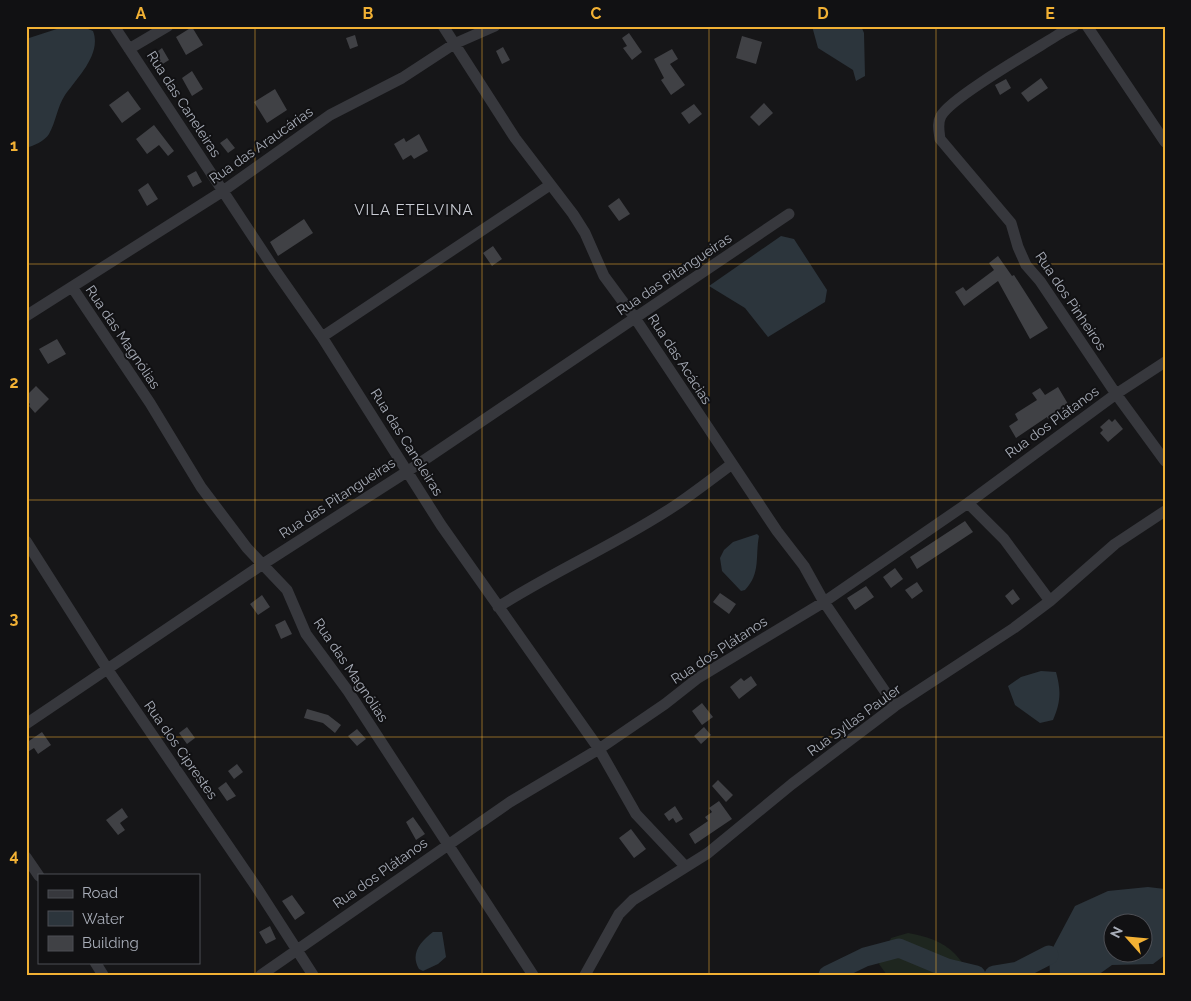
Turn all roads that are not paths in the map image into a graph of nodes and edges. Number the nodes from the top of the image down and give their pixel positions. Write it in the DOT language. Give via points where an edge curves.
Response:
graph roads {
  1 [pos="114,26"];
  2 [pos="168,26"];
  3 [pos="443,26"];
  4 [pos="495,26"];
  5 [pos="1074,26"];
  6 [pos="1087,26"];
  7 [pos="454,44"];
  8 [pos="129,49"];
  9 [pos="1165,142"];
  10 [pos="550,185"];
  11 [pos="223,191"];
  12 [pos="789,214"];
  13 [pos="72,287"];
  14 [pos="26,316"];
  15 [pos="636,318"];
  16 [pos="322,337"];
  17 [pos="1165,362"];
  18 [pos="1116,394"];
  19 [pos="1165,461"];
  20 [pos="732,464"];
  21 [pos="408,471"];
  22 [pos="968,503"];
  23 [pos="1165,511"];
  24 [pos="26,541"];
  25 [pos="263,564"];
  26 [pos="1050,601"];
  27 [pos="824,602"];
  28 [pos="498,607"];
  29 [pos="108,670"];
  30 [pos="895,706"];
  31 [pos="26,724"];
  32 [pos="599,750"];
  33 [pos="448,843"];
  34 [pos="26,857"];
  35 [pos="686,866"];
  36 [pos="38,875"];
  37 [pos="296,951"];
  38 [pos="96,964"];
  39 [pos="103,975"];
  40 [pos="261,975"];
  41 [pos="313,975"];
  42 [pos="533,975"];
  43 [pos="585,975"];
  1 -- 8 [label="street, Rua das Caneleiras"];
  2 -- 8 [label="street"];
  3 -- 7 [label="street, Rua das Acácias"];
  4 -- 7 [label="street, Rua das Araucárias"];
  5 -- 18 [label="street, Rua dos Pinheiros" via="965,94 940,117 938,128 940,138 1011,223 1026,265"];
  6 -- 9 [label="street"];
  7 -- 10 [label="street, Rua das Acácias"];
  7 -- 11 [label="street, Rua das Araucárias" via="402,78 330,115"];
  8 -- 11 [label="street, Rua das Caneleiras"];
  10 -- 15 [label="street, Rua das Acácias" via="585,233 604,276"];
  10 -- 16 [label="street"];
  11 -- 13 [label="street, Rua das Araucárias"];
  11 -- 16 [label="street, Rua das Caneleiras"];
  12 -- 15 [label="street, Rua das Pitangueiras"];
  13 -- 14 [label="street, Rua das Araucárias"];
  13 -- 25 [label="street, Rua das Magnólias" via="150,403 201,487"];
  15 -- 20 [label="street, Rua das Acácias"];
  15 -- 21 [label="street, Rua das Pitangueiras"];
  16 -- 21 [label="street, Rua das Caneleiras"];
  17 -- 18 [label="street, Rua dos Plátanos"];
  18 -- 19 [label="street, Rua dos Pinheiros"];
  18 -- 22 [label="street, Rua dos Plátanos"];
  20 -- 27 [label="street, Rua das Acácias" via="804,566"];
  20 -- 28 [label="street" via="676,505 610,544 539,580"];
  21 -- 25 [label="street, Rua das Pitangueiras"];
  21 -- 28 [label="street, Rua das Caneleiras"];
  22 -- 26 [label="street" via="1004,539"];
  22 -- 27 [label="street, Rua dos Plátanos"];
  23 -- 26 [label="street, Rua Syllas Pauler" via="1115,544"];
  24 -- 29 [label="street, Rua dos Ciprestes"];
  25 -- 29 [label="street, Rua das Pitangueiras"];
  25 -- 33 [label="street, Rua das Magnólias" via="287,590 306,634 348,690"];
  26 -- 30 [label="street, Rua Syllas Pauler" via="972,657"];
  27 -- 30 [label="street, Rua das Acácias"];
  27 -- 32 [label="street, Rua dos Plátanos" via="698,678"];
  28 -- 32 [label="street, Rua das Caneleiras"];
  29 -- 31 [label="street, Rua das Pitangueiras"];
  29 -- 37 [label="street, Rua dos Ciprestes" via="257,888"];
  30 -- 35 [label="street, Rua Syllas Pauler" via="730,836"];
  32 -- 33 [label="street, Rua dos Plátanos"];
  32 -- 35 [label="street, Rua das Caneleiras" via="636,814"];
  33 -- 37 [label="street, Rua dos Plátanos"];
  33 -- 42 [label="street, Rua das Magnólias"];
  34 -- 36 [label="street"];
  35 -- 43 [label="street, Rua Syllas Pauler" via="634,900 619,914"];
  37 -- 40 [label="street, Rua dos Plátanos"];
  37 -- 41 [label="street, Rua dos Ciprestes"];
  38 -- 39 [label="street"];
}
